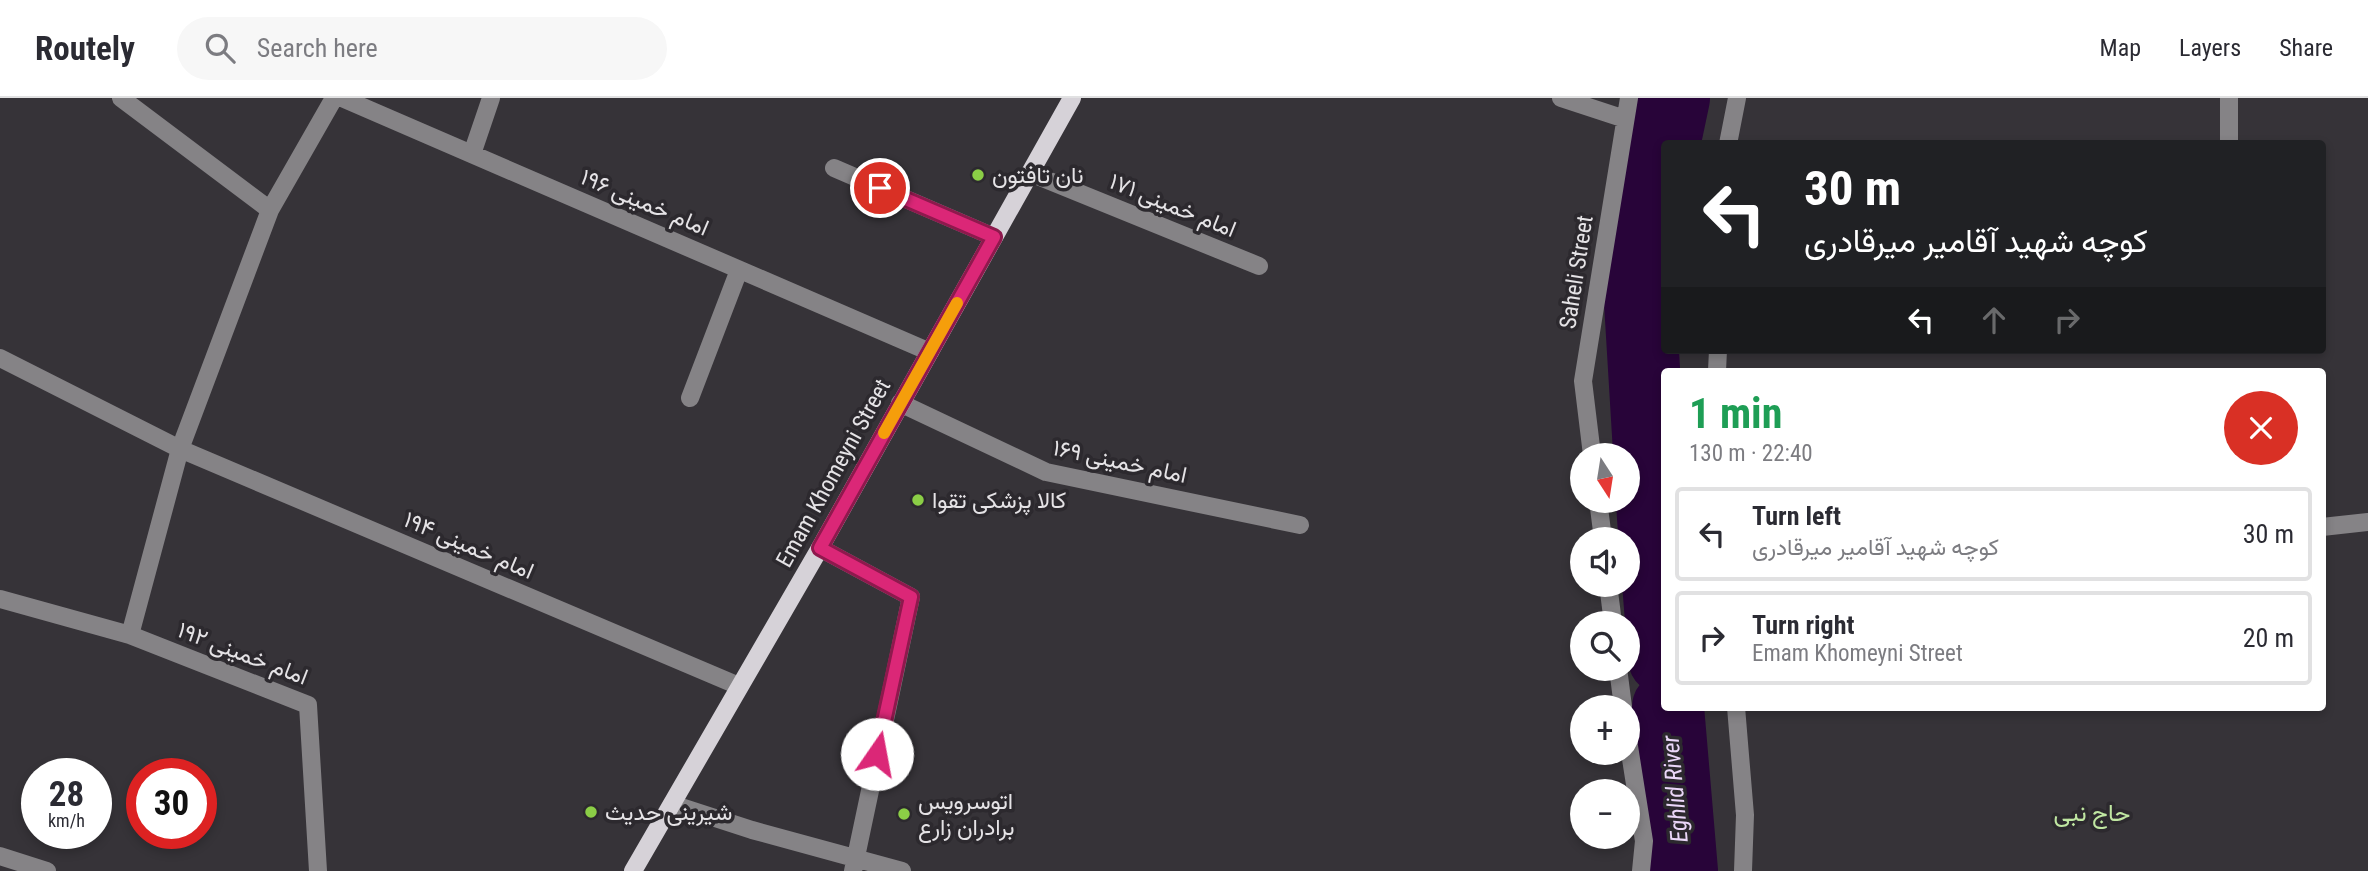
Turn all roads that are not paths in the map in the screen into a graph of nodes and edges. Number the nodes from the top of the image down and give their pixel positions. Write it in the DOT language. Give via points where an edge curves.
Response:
graph roads {
  1 [pos="121,98"];
  2 [pos="334,98"];
  3 [pos="342,98"];
  4 [pos="491,98"];
  5 [pos="1072,98"];
  6 [pos="1561,98"];
  7 [pos="1629,98"];
  8 [pos="1737,98"];
  9 [pos="2229,98"];
  10 [pos="1625,119"];
  11 [pos="1729,140"];
  12 [pos="2229,140"];
  13 [pos="471,154"];
  14 [pos="834,168"];
  15 [pos="1030,173"];
  16 [pos="270,210"];
  17 [pos="994,237"];
  18 [pos="1259,266"];
  19 [pos="740,270"];
  20 [pos="930,352"];
  21 [pos="0,358"];
  22 [pos="690,398"];
  23 [pos="900,403"];
  24 [pos="1591,443"];
  25 [pos="180,449"];
  26 [pos="2368,522"];
  27 [pos="1300,525"];
  28 [pos="2326,527"];
  29 [pos="820,548"];
  30 [pos="0,599"];
  31 [pos="130,635"];
  32 [pos="739,686"];
  33 [pos="1736,711"];
  34 [pos="1632,765"];
  35 [pos="671,804"];
  36 [pos="0,856"];
  37 [pos="853,865"];
  38 [pos="47,871"];
  39 [pos="318,871"];
  40 [pos="633,871"];
  41 [pos="902,871"];
  42 [pos="1641,871"];
  43 [pos="1743,871"];
  1 -- 16 [label="street"];
  2 -- 16 [label="street"];
  3 -- 13 [label="street, امام خمینی ۱۹۶"];
  4 -- 13 [label="street"];
  5 -- 15 [label="main road, Emam Khomeyni Street"];
  6 -- 10 [label="street"];
  7 -- 10 [label="street, Saheli Street"];
  8 -- 11 [label="street"];
  9 -- 12 [label="street"];
  10 -- 24 [label="street, Saheli Street" via="1583,381"];
  13 -- 19 [label="street, امام خمینی ۱۹۶"];
  14 -- 17 [label="street"];
  15 -- 17 [label="main road, Emam Khomeyni Street"];
  15 -- 18 [label="street, امام خمینی ۱۷۱"];
  16 -- 25 [label="street"];
  17 -- 20 [label="main road, Emam Khomeyni Street"];
  19 -- 20 [label="street, امام خمینی ۱۹۶"];
  19 -- 22 [label="street"];
  20 -- 23 [label="main road, Emam Khomeyni Street"];
  21 -- 25 [label="street, امام خمینی ۱۹۴"];
  23 -- 27 [label="street, امام خمینی ۱۶۹" via="1046,472"];
  23 -- 29 [label="main road, Emam Khomeyni Street"];
  25 -- 31 [label="street"];
  25 -- 32 [label="street, امام خمینی ۱۹۴"];
  26 -- 28 [label="street"];
  29 -- 32 [label="main road, Emam Khomeyni Street"];
  29 -- 37 [label="street" via="911,597"];
  30 -- 31 [label="street, امام خمینی ۱۹۲"];
  31 -- 39 [label="street, امام خمینی ۱۹۲" via="309,705"];
  32 -- 35 [label="main road, Emam Khomeyni Street"];
  33 -- 43 [label="street" via="1745,815"];
  34 -- 42 [label="street" via="1644,841"];
  35 -- 37 [label="street"];
  35 -- 40 [label="main road, Emam Khomeyni Street"];
  36 -- 38 [label="street"];
  37 -- 41 [label="street"];
}
